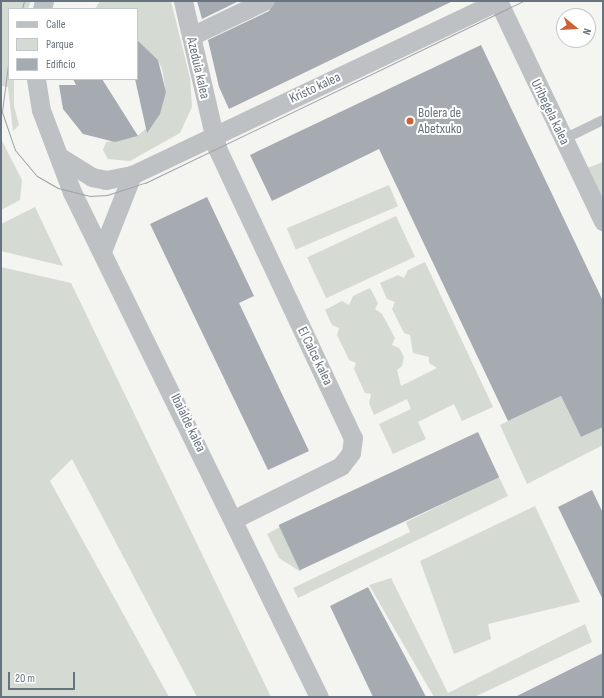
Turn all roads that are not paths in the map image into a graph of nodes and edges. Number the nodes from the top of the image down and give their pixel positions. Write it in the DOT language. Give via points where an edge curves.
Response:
graph roads {
  1 [pos="183,1"];
  2 [pos="264,1"];
  3 [pos="498,1"];
  4 [pos="191,36"];
  5 [pos="36,80"];
  6 [pos="603,120"];
  7 [pos="214,136"];
  8 [pos="564,139"];
  9 [pos="58,154"];
  10 [pos="132,175"];
  11 [pos="603,221"];
  12 [pos="102,251"];
  13 [pos="234,519"];
  14 [pos="319,697"];
  1 -- 4 [label="street, Azeduia kalea"];
  2 -- 4 [label="street"];
  3 -- 7 [label="street, Kristo kalea"];
  3 -- 8 [label="street, Uribegela kalea"];
  4 -- 7 [label="street, Azeduia kalea"];
  5 -- 9 [label="street, Ibaialde kalea" via="41,110"];
  6 -- 8 [label="lane"];
  7 -- 10 [label="street, Kristo kalea"];
  7 -- 13 [label="street, El Calce kalea" via="233,186 353,438 351,453 341,466"];
  8 -- 11 [label="street, Uribegela kalea"];
  9 -- 10 [label="street, Kristo kalea" via="92,177 106,180"];
  9 -- 12 [label="street, Ibaialde kalea" via="72,192"];
  10 -- 12 [label="street"];
  12 -- 13 [label="street, Ibaialde kalea"];
  13 -- 14 [label="street, Ibaialde kalea"];
}
